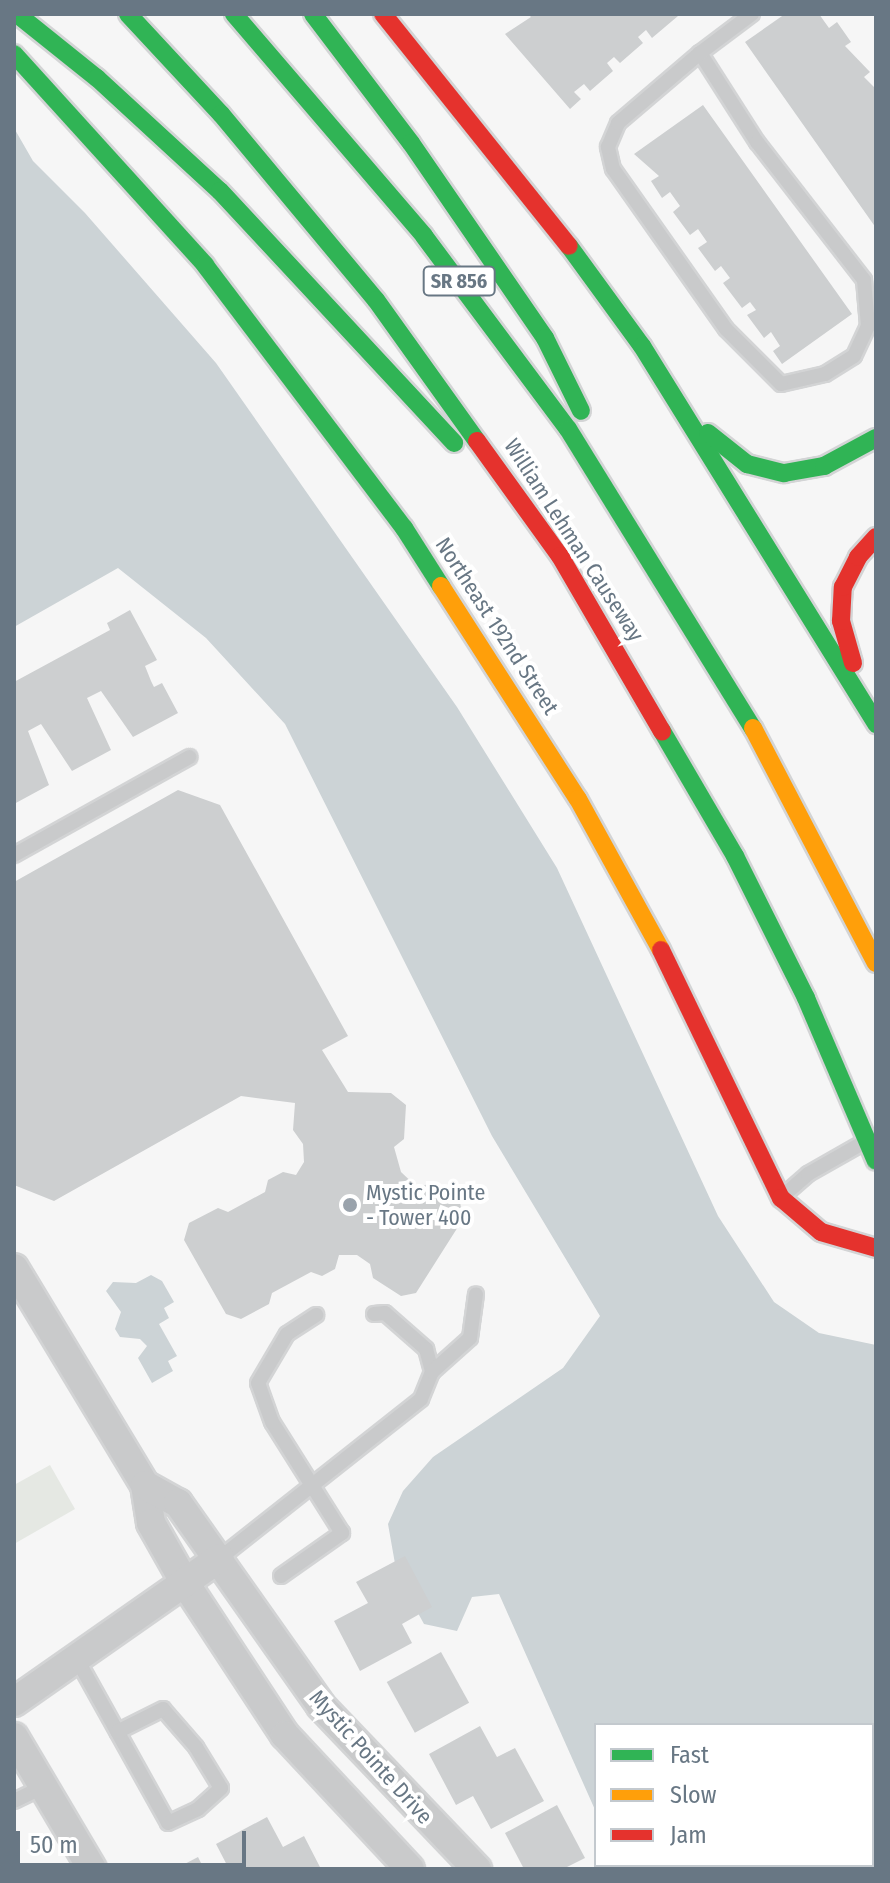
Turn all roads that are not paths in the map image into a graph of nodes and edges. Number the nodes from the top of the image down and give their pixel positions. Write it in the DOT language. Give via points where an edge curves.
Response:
graph roads {
  1 [pos="17,14"];
  2 [pos="128,14"];
  3 [pos="234,14"];
  4 [pos="313,14"];
  5 [pos="383,14"];
  6 [pos="752,14"];
  7 [pos="700,53"];
  8 [pos="14,54"];
  9 [pos="673,391"];
  10 [pos="876,438"];
  11 [pos="876,537"];
  12 [pos="560,556"];
  13 [pos="658,567"];
  14 [pos="874,720"];
  15 [pos="189,757"];
  16 [pos="14,855"];
  17 [pos="876,963"];
  18 [pos="859,1145"];
  19 [pos="876,1161"];
  20 [pos="781,1198"];
  21 [pos="876,1248"];
  22 [pos="14,1268"];
  23 [pos="476,1294"];
  24 [pos="374,1314"];
  25 [pos="316,1315"];
  26 [pos="432,1372"];
  27 [pos="145,1485"];
  28 [pos="309,1485"];
  29 [pos="220,1558"];
  30 [pos="281,1576"];
  31 [pos="185,1583"];
  32 [pos="78,1661"];
  33 [pos="14,1702"];
  34 [pos="117,1732"];
  35 [pos="14,1737"];
  36 [pos="43,1787"];
  37 [pos="14,1801"];
  38 [pos="92,1869"];
  39 [pos="410,1869"];
  40 [pos="477,1869"];
  1 -- 12 [label="main road" via="97,78 220,191"];
  2 -- 12 [label="main road, William Lehman Causeway" via="221,114 376,300"];
  3 -- 13 [label="main road, SR 856" via="320,110 473,300 568,429"];
  4 -- 13 [label="main road" via="411,143 545,338"];
  5 -- 9 [label="main road" via="520,179"];
  6 -- 7 [label="lane"];
  7 -- 7 [label="lane" via="757,142 864,280 868,326 854,356 825,374 781,384 726,329 613,169 608,147 618,123"];
  8 -- 20 [label="main road, Northeast 192nd Street" via="205,265 404,528 578,799 662,952"];
  9 -- 10 [label="main road" via="710,434 760,469 810,470"];
  9 -- 14 [label="main road"];
  11 -- 14 [label="main road" via="849,573 840,603 843,634"];
  12 -- 19 [label="main road, William Lehman Causeway" via="709,808 830,1050"];
  13 -- 17 [label="main road, SR 856" via="766,750"];
  15 -- 16 [label="lane"];
  18 -- 20 [label="lane" via="808,1174"];
  20 -- 21 [label="main road, Northeast 192nd Street" via="821,1232"];
  22 -- 27 [label="street, Mystic Pointe Drive"];
  23 -- 26 [label="lane" via="470,1338"];
  24 -- 26 [label="lane" via="385,1313 426,1349"];
  25 -- 28 [label="lane" via="287,1334 258,1383 272,1422"];
  26 -- 28 [label="lane" via="421,1399"];
  27 -- 29 [label="street, Mystic Pointe Drive" via="178,1503"];
  27 -- 31 [label="street, Mystic Pointe Drive" via="151,1523"];
  28 -- 29 [label="lane"];
  28 -- 30 [label="lane" via="342,1533"];
  29 -- 31 [label="street"];
  29 -- 40 [label="street, Mystic Pointe Drive" via="321,1706"];
  31 -- 32 [label="street"];
  31 -- 39 [label="street, Mystic Pointe Drive" via="285,1735"];
  32 -- 33 [label="street"];
  32 -- 34 [label="lane"];
  34 -- 34 [label="lane" via="168,1823 198,1809 221,1788 196,1747 163,1709"];
  35 -- 36 [label="street"];
  36 -- 37 [label="lane"];
  36 -- 38 [label="street"];
}
